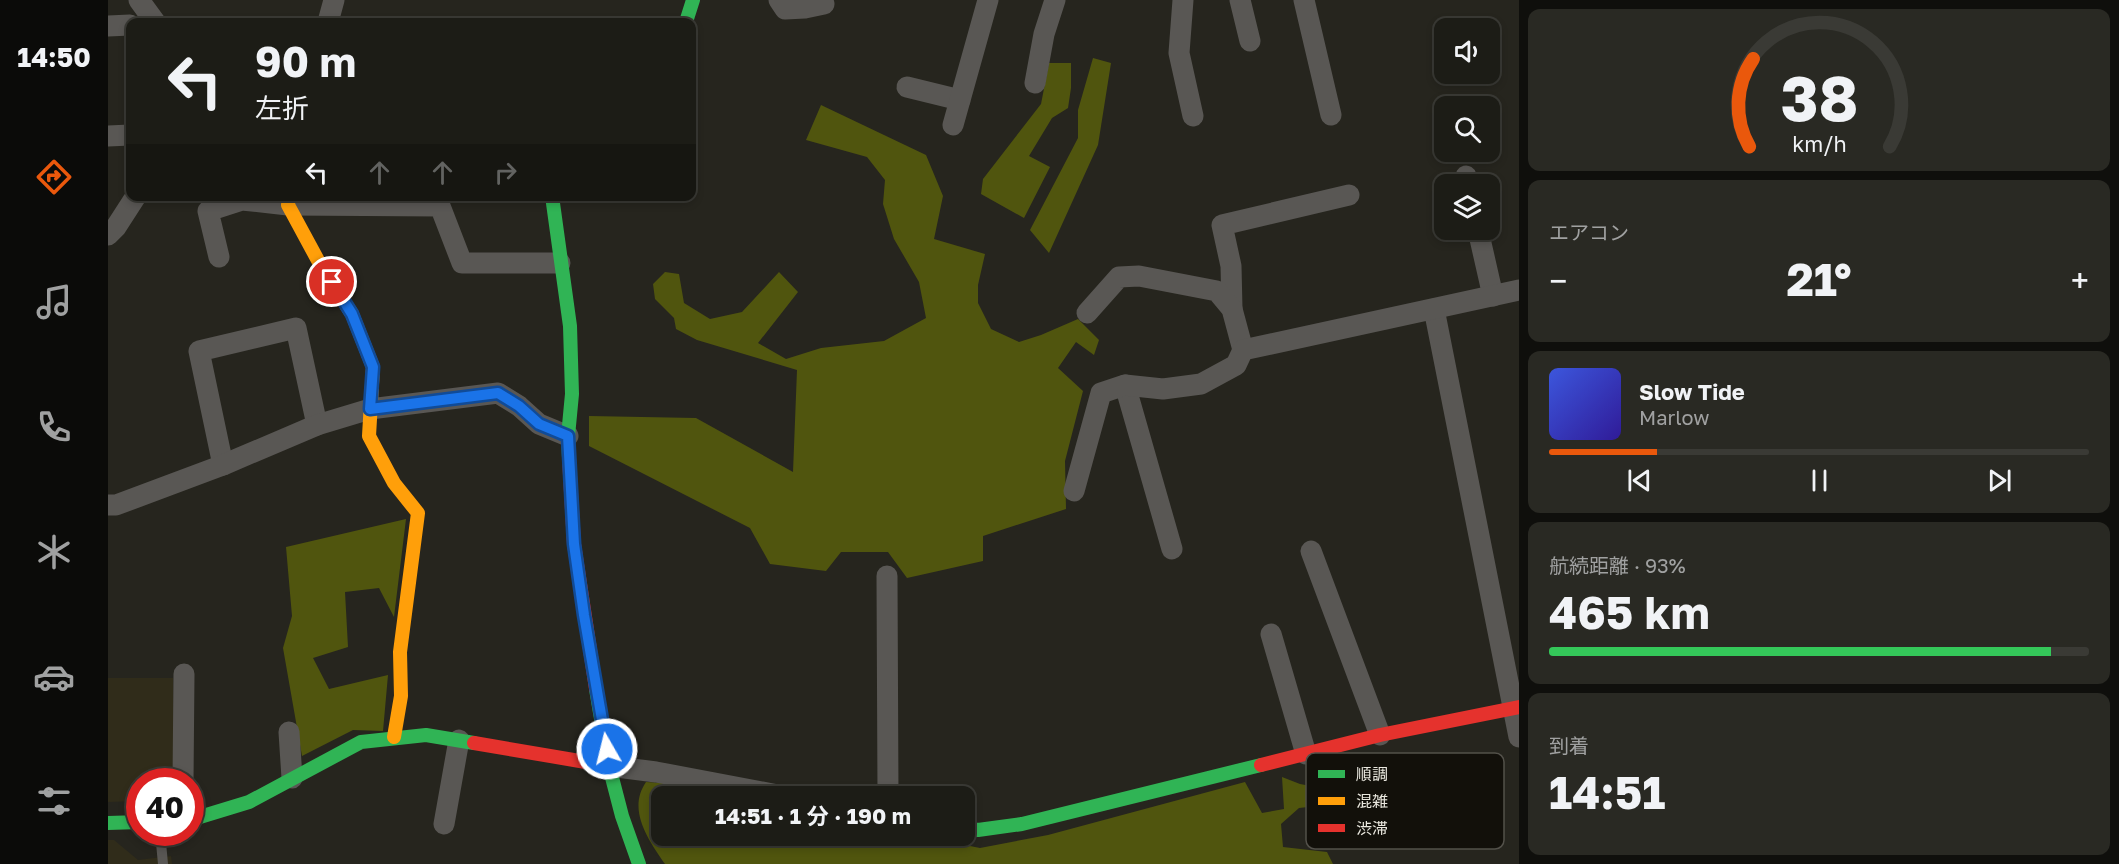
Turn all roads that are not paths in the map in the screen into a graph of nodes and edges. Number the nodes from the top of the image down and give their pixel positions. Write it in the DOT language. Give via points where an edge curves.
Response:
graph roads {
  1 [pos="139,0"];
  2 [pos="334,0"];
  3 [pos="693,0"];
  4 [pos="779,0"];
  5 [pos="988,0"];
  6 [pos="1055,0"];
  7 [pos="1183,0"];
  8 [pos="1240,0"];
  9 [pos="1304,0"];
  10 [pos="824,4"];
  11 [pos="152,18"];
  12 [pos="329,18"];
  13 [pos="687,18"];
  14 [pos="126,25"];
  15 [pos="108,26"];
  16 [pos="1250,41"];
  17 [pos="1035,83"];
  18 [pos="907,87"];
  19 [pos="960,100"];
  20 [pos="1331,115"];
  21 [pos="1192,116"];
  22 [pos="953,125"];
  23 [pos="126,135"];
  24 [pos="108,136"];
  25 [pos="1349,195"];
  26 [pos="133,201"];
  27 [pos="239,201"];
  28 [pos="289,201"];
  29 [pos="427,201"];
  30 [pos="553,201"];
  31 [pos="108,235"];
  32 [pos="1480,240"];
  33 [pos="219,257"];
  34 [pos="560,263"];
  35 [pos="1519,290"];
  36 [pos="1492,296"];
  37 [pos="1232,309"];
  38 [pos="1434,309"];
  39 [pos="1087,313"];
  40 [pos="1243,350"];
  41 [pos="1125,385"];
  42 [pos="370,409"];
  43 [pos="317,425"];
  44 [pos="568,436"];
  45 [pos="223,465"];
  46 [pos="1074,491"];
  47 [pos="108,505"];
  48 [pos="1172,549"];
  49 [pos="1311,551"];
  50 [pos="887,576"];
  51 [pos="1270,634"];
  52 [pos="184,674"];
  53 [pos="1516,708"];
  54 [pos="288,732"];
  55 [pos="1380,735"];
  56 [pos="394,737"];
  57 [pos="1519,737"];
  58 [pos="459,740"];
  59 [pos="1310,753"];
  60 [pos="1306,754"];
  61 [pos="609,766"];
  62 [pos="183,768"];
  63 [pos="292,778"];
  64 [pos="730,786"];
  65 [pos="888,786"];
  66 [pos="204,816"];
  67 [pos="126,822"];
  68 [pos="108,823"];
  69 [pos="444,824"];
  70 [pos="975,830"];
  71 [pos="161,846"];
  72 [pos="163,864"];
  73 [pos="639,864"];
  1 -- 11 [label="street"];
  2 -- 12 [label="street"];
  3 -- 13 [label="street"];
  4 -- 10 [label="street" via="784,9"];
  5 -- 19 [label="street"];
  6 -- 17 [label="street"];
  7 -- 21 [label="street" via="1179,53"];
  8 -- 16 [label="street"];
  9 -- 20 [label="street"];
  14 -- 15 [label="street"];
  18 -- 19 [label="street"];
  19 -- 22 [label="street"];
  23 -- 24 [label="street"];
  25 -- 37 [label="street" via="1222,225 1231,266"];
  26 -- 31 [label="street"];
  27 -- 33 [label="street" via="208,211"];
  28 -- 29 [label="street"];
  28 -- 42 [label="street" via="321,266 352,314 373,367"];
  29 -- 34 [label="street" via="440,206 462,263"];
  30 -- 34 [label="street"];
  32 -- 36 [label="street"];
  34 -- 44 [label="street" via="570,326 572,394"];
  35 -- 36 [label="street"];
  36 -- 38 [label="street"];
  37 -- 39 [label="street" via="1217,291 1138,276 1119,277"];
  37 -- 40 [label="street"];
  38 -- 40 [label="street"];
  38 -- 53 [label="street"];
  40 -- 41 [label="street" via="1236,365 1201,384 1163,389"];
  41 -- 46 [label="street" via="1101,393"];
  41 -- 48 [label="street"];
  42 -- 43 [label="street"];
  42 -- 44 [label="street" via="498,393 539,424"];
  42 -- 56 [label="street" via="369,436 394,483 418,513 400,652 401,696"];
  43 -- 45 [label="street"];
  43 -- 45 [label="street" via="296,328 200,351"];
  44 -- 61 [label="street" via="574,544"];
  45 -- 47 [label="street"];
  49 -- 55 [label="street"];
  50 -- 65 [label="street"];
  51 -- 60 [label="street"];
  52 -- 62 [label="street"];
  53 -- 55 [label="street"];
  53 -- 57 [label="street"];
  54 -- 63 [label="street"];
  55 -- 59 [label="street"];
  56 -- 58 [label="street" via="426,735"];
  56 -- 63 [label="street" via="361,742"];
  58 -- 61 [label="street"];
  58 -- 69 [label="street"];
  60 -- 70 [label="street" via="1022,824"];
  61 -- 64 [label="street"];
  61 -- 73 [label="street"];
  63 -- 66 [label="street" via="249,802"];
  67 -- 68 [label="street"];
  71 -- 72 [label="lane"];
}
